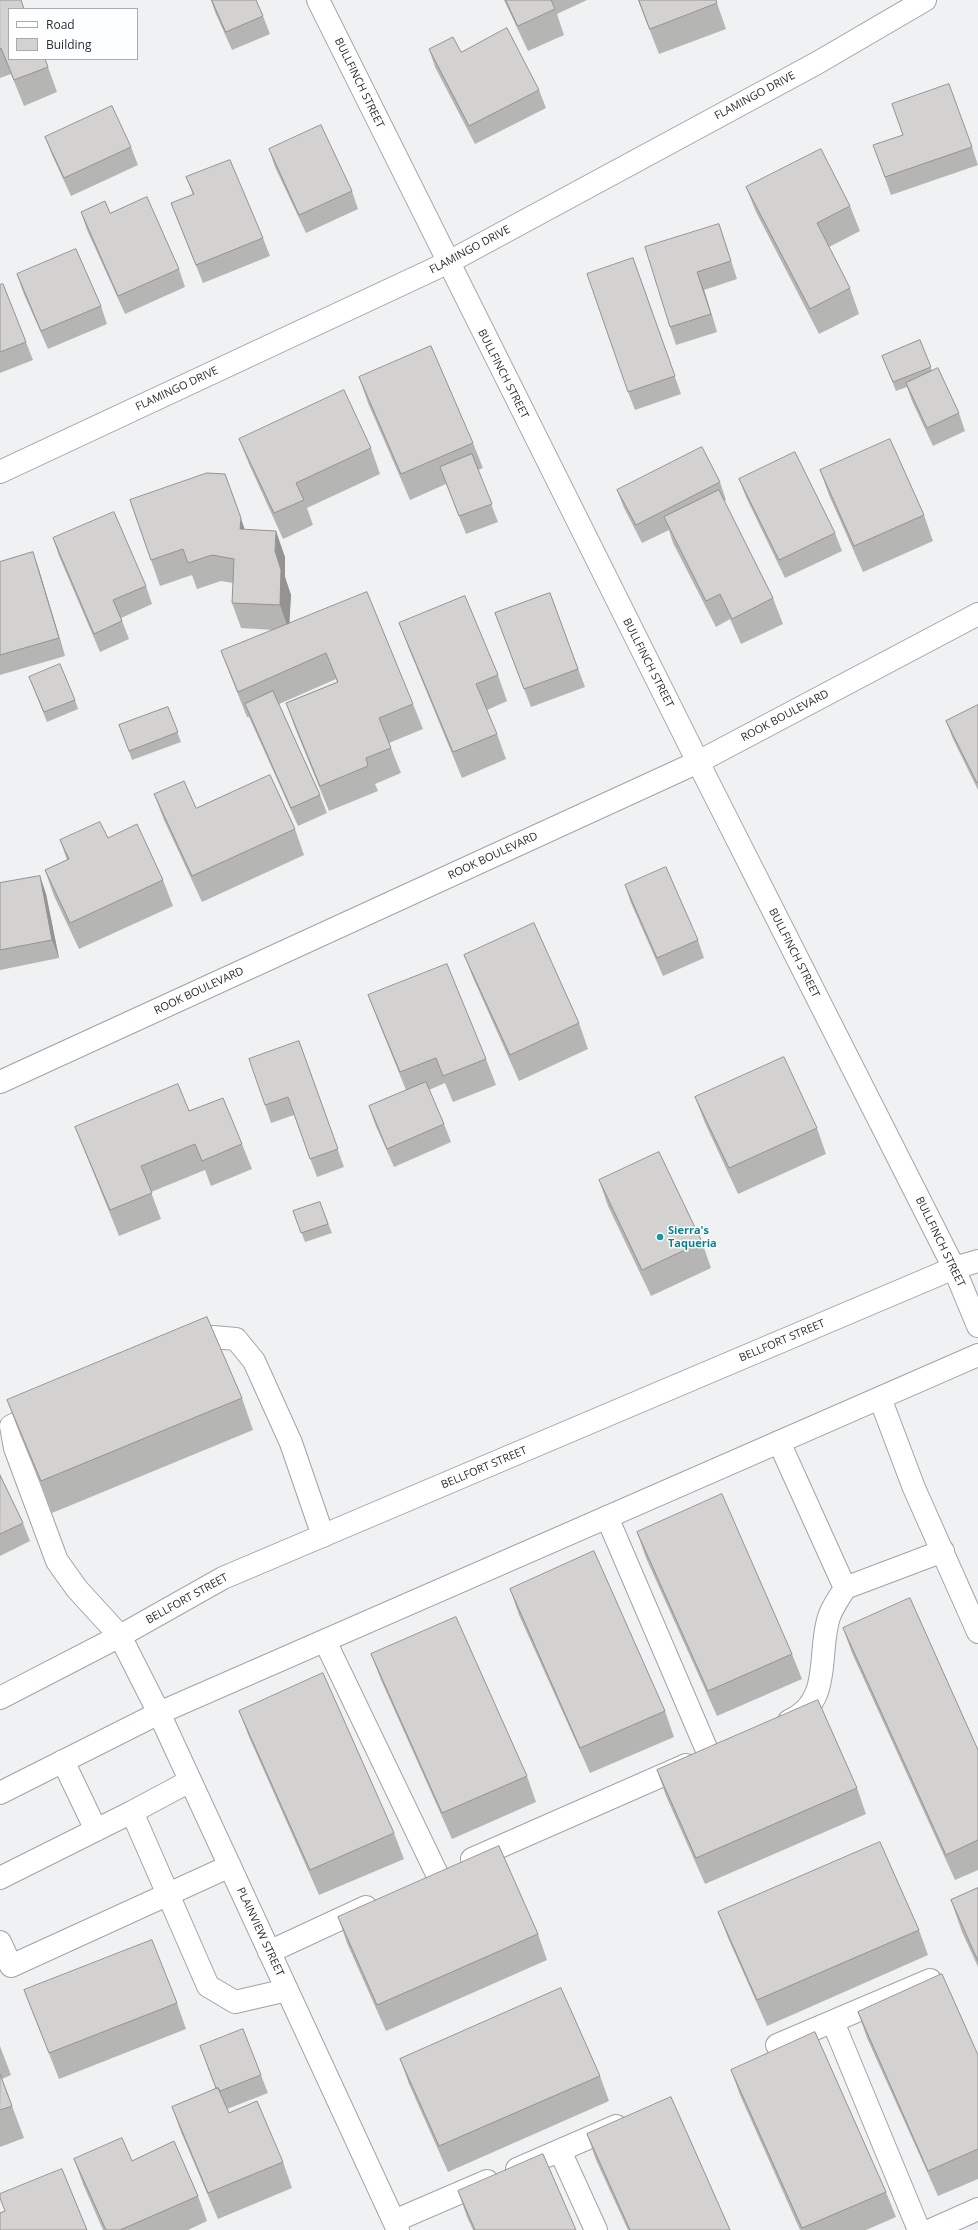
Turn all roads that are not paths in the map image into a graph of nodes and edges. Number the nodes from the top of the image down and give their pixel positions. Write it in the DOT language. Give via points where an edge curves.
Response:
graph roads {
  1 [pos="318,0"];
  2 [pos="925,0"];
  3 [pos="447,263"];
  4 [pos="0,472"];
  5 [pos="978,614"];
  6 [pos="698,762"];
  7 [pos="0,1082"];
  8 [pos="978,1261"];
  9 [pos="954,1268"];
  10 [pos="978,1326"];
  11 [pos="170,1355"];
  12 [pos="978,1355"];
  13 [pos="880,1398"];
  14 [pos="64,1400"];
  15 [pos="779,1442"];
  16 [pos="607,1517"];
  17 [pos="323,1536"];
  18 [pos="943,1550"];
  19 [pos="845,1588"];
  20 [pos="978,1632"];
  21 [pos="120,1636"];
  22 [pos="325,1641"];
  23 [pos="0,1698"];
  24 [pos="159,1714"];
  25 [pos="772,1728"];
  26 [pos="730,1746"];
  27 [pos="709,1755"];
  28 [pos="64,1761"];
  29 [pos="190,1781"];
  30 [pos="0,1793"];
  31 [pos="132,1812"];
  32 [pos="96,1830"];
  33 [pos="230,1866"];
  34 [pos="437,1874"];
  35 [pos="0,1878"];
  36 [pos="416,1883"];
  37 [pos="166,1895"];
  38 [pos="382,1899"];
  39 [pos="0,1942"];
  40 [pos="269,1952"];
  41 [pos="931,1980"];
  42 [pos="287,1990"];
  43 [pos="834,2022"];
  44 [pos="777,2045"];
  45 [pos="618,2125"];
  46 [pos="560,2151"];
  47 [pos="978,2208"];
  48 [pos="396,2226"];
  49 [pos="596,2230"];
  50 [pos="919,2230"];
  51 [pos="931,2230"];
  1 -- 3 [label="street, BULLFINCH STREET"];
  2 -- 3 [label="street, FLAMINGO DRIVE" via="817,63"];
  3 -- 4 [label="street, FLAMINGO DRIVE"];
  3 -- 6 [label="street, BULLFINCH STREET"];
  5 -- 6 [label="street, ROOK BOULEVARD"];
  6 -- 7 [label="street, ROOK BOULEVARD"];
  6 -- 9 [label="street, BULLFINCH STREET"];
  8 -- 9 [label="street, BELLFORT STREET"];
  9 -- 10 [label="street, BULLFINCH STREET"];
  9 -- 17 [label="street, BELLFORT STREET"];
  11 -- 17 [label="street" via="213,1336 236,1338 254,1361 291,1442"];
  12 -- 13 [label="street"];
  13 -- 15 [label="street"];
  13 -- 18 [label="street" via="914,1488"];
  14 -- 21 [label="street, PLAINVIEW STREET" via="11,1426 15,1448 57,1561 77,1589"];
  15 -- 16 [label="street"];
  15 -- 19 [label="street"];
  16 -- 22 [label="street"];
  16 -- 27 [label="street"];
  17 -- 21 [label="street, BELLFORT STREET" via="223,1578"];
  18 -- 19 [label="street"];
  18 -- 20 [label="street"];
  19 -- 25 [label="street" via="829,1618 819,1688 809,1707 792,1719"];
  21 -- 23 [label="street, BELLFORT STREET"];
  21 -- 24 [label="street, PLAINVIEW STREET"];
  22 -- 24 [label="street"];
  22 -- 34 [label="street"];
  24 -- 28 [label="street"];
  24 -- 29 [label="street, PLAINVIEW STREET"];
  26 -- 27 [label="street"];
  27 -- 34 [label="street"];
  28 -- 30 [label="street"];
  28 -- 32 [label="street"];
  29 -- 31 [label="street"];
  29 -- 33 [label="street, PLAINVIEW STREET"];
  31 -- 32 [label="street"];
  31 -- 37 [label="street"];
  32 -- 35 [label="street"];
  33 -- 37 [label="street"];
  33 -- 40 [label="street, PLAINVIEW STREET"];
  34 -- 36 [label="street"];
  37 -- 39 [label="street" via="11,1966"];
  37 -- 42 [label="street" via="208,1986 235,2002"];
  38 -- 40 [label="street"];
  40 -- 42 [label="street, PLAINVIEW STREET"];
  41 -- 43 [label="street"];
  42 -- 48 [label="street, PLAINVIEW STREET"];
  43 -- 44 [label="street"];
  43 -- 50 [label="street"];
  45 -- 46 [label="street"];
  46 -- 48 [label="street"];
  46 -- 49 [label="street"];
  47 -- 51 [label="street"];
}
